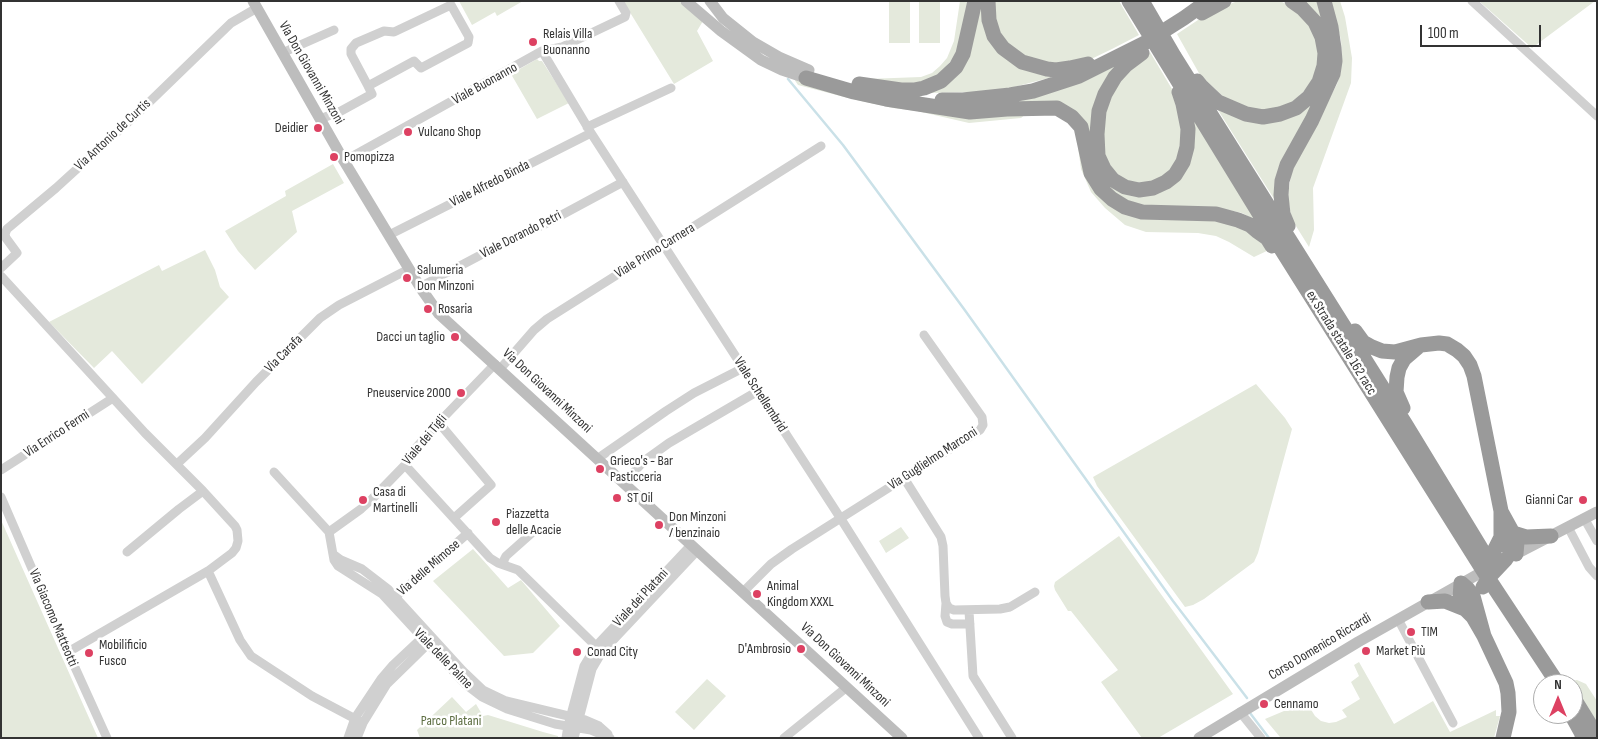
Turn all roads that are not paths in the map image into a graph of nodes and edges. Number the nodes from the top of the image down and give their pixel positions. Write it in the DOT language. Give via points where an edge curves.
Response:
graph roads {
  1 [pos="619,1"];
  2 [pos="686,1"];
  3 [pos="710,1"];
  4 [pos="975,1"];
  5 [pos="988,1"];
  6 [pos="1128,1"];
  7 [pos="1197,1"];
  8 [pos="1208,1"];
  9 [pos="1224,1"];
  10 [pos="1292,1"];
  11 [pos="1324,1"];
  12 [pos="1472,1"];
  13 [pos="255,5"];
  14 [pos="1143,8"];
  15 [pos="1184,18"];
  16 [pos="1168,29"];
  17 [pos="334,30"];
  18 [pos="1143,44"];
  19 [pos="542,51"];
  20 [pos="282,53"];
  21 [pos="1170,59"];
  22 [pos="807,74"];
  23 [pos="850,83"];
  24 [pos="368,86"];
  25 [pos="671,88"];
  26 [pos="886,99"];
  27 [pos="916,100"];
  28 [pos="1597,116"];
  29 [pos="320,119"];
  30 [pos="589,130"];
  31 [pos="821,146"];
  32 [pos="344,161"];
  33 [pos="623,182"];
  34 [pos="388,234"];
  35 [pos="1270,237"];
  36 [pos="665,246"];
  37 [pos="1306,266"];
  38 [pos="1,268"];
  39 [pos="409,269"];
  40 [pos="1,276"];
  41 [pos="420,287"];
  42 [pos="924,335"];
  43 [pos="1421,345"];
  44 [pos="497,366"];
  45 [pos="743,368"];
  46 [pos="758,392"];
  47 [pos="113,398"];
  48 [pos="439,422"];
  49 [pos="597,458"];
  50 [pos="177,464"];
  51 [pos="405,464"];
  52 [pos="1,470"];
  53 [pos="274,472"];
  54 [pos="904,478"];
  55 [pos="624,483"];
  56 [pos="203,491"];
  57 [pos="1,497"];
  58 [pos="1597,512"];
  59 [pos="454,518"];
  60 [pos="1584,518"];
  61 [pos="841,519"];
  62 [pos="1468,526"];
  63 [pos="1568,527"];
  64 [pos="329,532"];
  65 [pos="533,532"];
  66 [pos="468,533"];
  67 [pos="1507,535"];
  68 [pos="1552,536"];
  69 [pos="1597,541"];
  70 [pos="694,548"];
  71 [pos="127,552"];
  72 [pos="1511,556"];
  73 [pos="504,564"];
  74 [pos="1485,570"];
  75 [pos="208,571"];
  76 [pos="1597,576"];
  77 [pos="1459,584"];
  78 [pos="743,592"];
  79 [pos="1034,592"];
  80 [pos="393,599"];
  81 [pos="1428,602"];
  82 [pos="946,603"];
  83 [pos="1471,608"];
  84 [pos="969,611"];
  85 [pos="1398,619"];
  86 [pos="970,624"];
  87 [pos="427,638"];
  88 [pos="599,649"];
  89 [pos="68,652"];
  90 [pos="1553,674"];
  91 [pos="1554,674"];
  92 [pos="847,686"];
  93 [pos="1240,712"];
  94 [pos="1583,713"];
  95 [pos="359,721"];
  96 [pos="573,722"];
  97 [pos="1453,723"];
  98 [pos="1577,724"];
  99 [pos="1583,724"];
  100 [pos="1597,736"];
  101 [pos="107,738"];
  102 [pos="348,738"];
  103 [pos="357,738"];
  104 [pos="566,738"];
  105 [pos="574,738"];
  106 [pos="611,738"];
  107 [pos="784,738"];
  108 [pos="902,738"];
  109 [pos="979,738"];
  110 [pos="1012,738"];
  111 [pos="1199,738"];
  112 [pos="1261,738"];
  113 [pos="1503,738"];
  114 [pos="1583,738"];
  115 [pos="1591,738"];
  1 -- 19 [label="street, Viale Buonanno" via="625,17 562,47"];
  2 -- 22 [label="street" via="761,60 782,70"];
  3 -- 22 [label="street" via="723,18 753,42"];
  4 -- 23 [label="highway" via="963,54 942,81 914,90"];
  5 -- 18 [label="highway" via="994,36 1003,48 1022,62 1036,67 1084,65 1117,50"];
  6 -- 14 [label="highway, ex Strada statale 162 racc"];
  7 -- 16 [label="highway"];
  8 -- 15 [label="highway"];
  9 -- 15 [label="highway" via="1207,11"];
  10 -- 21 [label="highway" via="1315,22 1325,53 1319,82 1296,108 1263,117 1246,114 1218,102 1190,70"];
  11 -- 37 [label="highway" via="1334,48 1333,74 1287,165 1281,195 1283,214"];
  12 -- 28 [label="street"];
  13 -- 20 [label="street, Via Don Giovanni Minzoni"];
  13 -- 38 [label="street, Via Antonio de Curtis" via="232,22 136,115 7,229 6,238 17,252"];
  14 -- 21 [label="highway, ex Strada statale 162 racc"];
  15 -- 16 [label="highway"];
  16 -- 18 [label="highway"];
  16 -- 21 [label="highway" via="1152,47 1115,77 1099,111 1098,156 1113,180 1125,187 1153,188 1175,175 1183,162 1188,129"];
  17 -- 20 [label="street"];
  18 -- 27 [label="highway" via="1079,76 1033,90 985,99"];
  19 -- 30 [label="street, Viale Schellembrid"];
  19 -- 32 [label="street, Viale Buonanno"];
  20 -- 29 [label="street, Via Don Giovanni Minzoni"];
  21 -- 35 [label="highway, ex Strada statale 162 racc"];
  21 -- 37 [label="highway, ex Strada statale 162 racc"];
  22 -- 23 [label="highway"];
  22 -- 26 [label="highway"];
  23 -- 27 [label="highway"];
  24 -- 24 [label="street" via="414,61 421,68 468,43 469,37 451,5 394,32 384,31 356,44 351,54"];
  24 -- 29 [label="street" via="372,94 341,112"];
  25 -- 30 [label="street, Viale Alfredo Binda"];
  26 -- 27 [label="highway"];
  26 -- 35 [label="highway" via="970,112 1057,108 1072,117 1080,127 1091,173 1101,189 1125,207 1142,212 1216,214 1250,225"];
  29 -- 32 [label="street, Via Don Giovanni Minzoni"];
  30 -- 33 [label="street, Viale Schellembrid"];
  30 -- 34 [label="street, Viale Alfredo Binda"];
  31 -- 36 [label="street, Viale Primo Carnera"];
  32 -- 34 [label="street, Via Don Giovanni Minzoni"];
  33 -- 36 [label="street, Viale Schellembrid"];
  33 -- 41 [label="street, Viale Dorando Petri"];
  34 -- 39 [label="street, Via Don Giovanni Minzoni"];
  35 -- 90 [label="highway, ex Strada statale 162 racc" via="1326,329 1341,342 1486,575"];
  36 -- 44 [label="street, Viale Primo Carnera" via="547,319"];
  36 -- 45 [label="street, Viale Schellembrid"];
  37 -- 43 [label="highway" via="1358,335 1372,347 1395,352"];
  37 -- 62 [label="highway, ex Strada statale 162 racc"];
  39 -- 41 [label="street, Via Don Giovanni Minzoni"];
  39 -- 50 [label="street, Via Carafa" via="320,318"];
  40 -- 47 [label="street"];
  41 -- 44 [label="street, Via Don Giovanni Minzoni" via="439,314"];
  42 -- 54 [label="street, Via Guglielmo Marconi" via="982,417 983,426"];
  43 -- 62 [label="highway" via="1399,368 1396,392"];
  43 -- 67 [label="highway" via="1447,344 1470,365"];
  44 -- 48 [label="street, Viale dei Tigli"];
  44 -- 49 [label="street, Via Don Giovanni Minzoni"];
  45 -- 46 [label="street, Viale Schellembrid"];
  45 -- 49 [label="street" via="673,407"];
  46 -- 55 [label="street" via="669,443 644,461"];
  46 -- 61 [label="street, Viale Schellembrid"];
  47 -- 50 [label="street"];
  47 -- 52 [label="street, Via Enrico Fermi"];
  48 -- 51 [label="street, Viale dei Tigli"];
  48 -- 59 [label="street" via="491,485"];
  49 -- 55 [label="street, Via Don Giovanni Minzoni"];
  50 -- 56 [label="street"];
  51 -- 59 [label="street"];
  51 -- 64 [label="street, Viale dei Tigli" via="361,509"];
  53 -- 64 [label="street"];
  54 -- 61 [label="street, Via Guglielmo Marconi"];
  54 -- 82 [label="street" via="941,537"];
  55 -- 70 [label="street, Via Don Giovanni Minzoni"];
  56 -- 71 [label="street"];
  56 -- 75 [label="street" via="235,526 238,541 232,553"];
  57 -- 89 [label="street, Via Giacomo Matteotti"];
  58 -- 60 [label="street, Corso Domenico Riccardi"];
  59 -- 66 [label="street"];
  60 -- 63 [label="street, Corso Domenico Riccardi"];
  60 -- 69 [label="street"];
  61 -- 78 [label="street, Via Guglielmo Marconi" via="781,557"];
  61 -- 109 [label="street, Viale Schellembrid"];
  62 -- 91 [label="highway, ex Strada statale 162 racc"];
  63 -- 68 [label="street, Corso Domenico Riccardi"];
  63 -- 76 [label="street"];
  64 -- 80 [label="street, Viale delle Palme" via="334,560 343,571"];
  65 -- 73 [label="street" via="506,556"];
  66 -- 73 [label="street" via="490,558"];
  66 -- 80 [label="street, Via delle Mimose"];
  67 -- 68 [label="highway"];
  67 -- 72 [label="highway" via="1517,542"];
  67 -- 74 [label="highway"];
  68 -- 72 [label="street, Corso Domenico Riccardi"];
  70 -- 78 [label="street, Via Don Giovanni Minzoni"];
  70 -- 88 [label="street, Viale dei Platani"];
  72 -- 74 [label="street, Corso Domenico Riccardi"];
  72 -- 83 [label="highway" via="1490,576"];
  73 -- 88 [label="street" via="518,570"];
  74 -- 77 [label="street, Corso Domenico Riccardi"];
  75 -- 89 [label="street"];
  75 -- 95 [label="street" via="240,640 251,656 312,696"];
  77 -- 81 [label="street, Corso Domenico Riccardi"];
  77 -- 83 [label="highway" via="1460,598"];
  78 -- 92 [label="street, Via Don Giovanni Minzoni"];
  79 -- 84 [label="street" via="1010,607"];
  80 -- 87 [label="street, Viale delle Palme"];
  81 -- 83 [label="highway" via="1445,601"];
  81 -- 85 [label="street, Corso Domenico Riccardi"];
  82 -- 84 [label="street" via="954,610"];
  82 -- 86 [label="street" via="947,622"];
  83 -- 113 [label="highway" via="1478,615 1508,693"];
  84 -- 86 [label="street"];
  85 -- 93 [label="street, Corso Domenico Riccardi"];
  85 -- 97 [label="street"];
  86 -- 110 [label="street" via="973,676"];
  87 -- 95 [label="street" via="381,679"];
  87 -- 96 [label="street, Viale delle Palme" via="483,690 506,701"];
  88 -- 96 [label="street, Viale dei Platani" via="584,666"];
  89 -- 101 [label="street, Via Giacomo Matteotti"];
  92 -- 107 [label="street"];
  92 -- 108 [label="street, Via Don Giovanni Minzoni"];
  93 -- 111 [label="street, Corso Domenico Riccardi"];
  93 -- 112 [label="street"];
  94 -- 100 [label="highway"];
  95 -- 102 [label="street"];
  95 -- 103 [label="street"];
  96 -- 104 [label="street, Viale dei Platani"];
  96 -- 105 [label="street, Viale dei Platani"];
  96 -- 106 [label="street, Viale delle Palme"];
  98 -- 114 [label="highway"];
  99 -- 115 [label="highway"];
}
